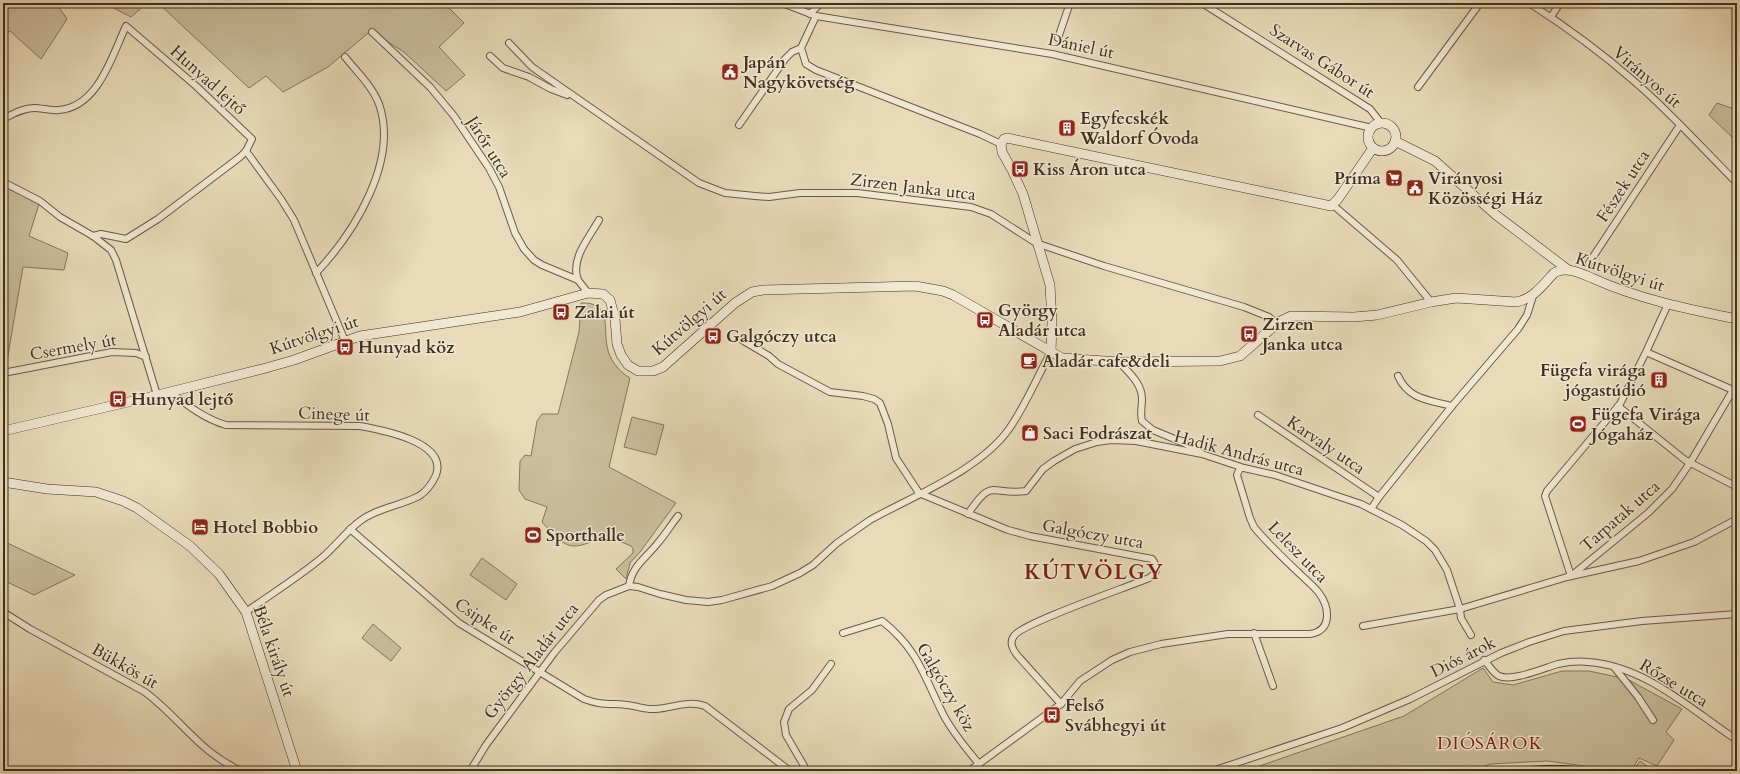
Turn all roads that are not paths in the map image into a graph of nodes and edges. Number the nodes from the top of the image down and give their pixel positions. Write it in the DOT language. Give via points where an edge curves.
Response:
graph roads {
  1 [pos="782,3"];
  2 [pos="821,3"];
  3 [pos="1070,3"];
  4 [pos="1202,3"];
  5 [pos="1480,3"];
  6 [pos="1529,3"];
  7 [pos="1560,3"];
  8 [pos="813,15"];
  9 [pos="1551,17"];
  10 [pos="372,32"];
  11 [pos="1058,38"];
  12 [pos="508,43"];
  13 [pos="801,48"];
  14 [pos="490,56"];
  15 [pos="345,57"];
  16 [pos="1418,87"];
  17 [pos="576,99"];
  18 [pos="3,119"];
  19 [pos="1381,123"];
  20 [pos="739,125"];
  21 [pos="1680,125"];
  22 [pos="1372,128"];
  23 [pos="1396,141"];
  24 [pos="1001,144"];
  25 [pos="1373,148"];
  26 [pos="246,151"];
  27 [pos="3,182"];
  28 [pos="1737,183"];
  29 [pos="1333,205"];
  30 [pos="599,220"];
  31 [pos="93,236"];
  32 [pos="1036,243"];
  33 [pos="1589,263"];
  34 [pos="1567,269"];
  35 [pos="316,273"];
  36 [pos="578,280"];
  37 [pos="588,293"];
  38 [pos="1533,296"];
  39 [pos="1431,302"];
  40 [pos="1668,304"];
  41 [pos="1737,319"];
  42 [pos="1276,323"];
  43 [pos="742,340"];
  44 [pos="345,341"];
  45 [pos="1051,352"];
  46 [pos="1646,352"];
  47 [pos="146,357"];
  48 [pos="1119,362"];
  49 [pos="3,373"];
  50 [pos="1398,376"];
  51 [pos="170,392"];
  52 [pos="157,395"];
  53 [pos="1452,406"];
  54 [pos="1618,406"];
  55 [pos="1258,415"];
  56 [pos="3,431"];
  57 [pos="1202,454"];
  58 [pos="1690,463"];
  59 [pos="1244,468"];
  60 [pos="3,482"];
  61 [pos="1737,487"];
  62 [pos="919,493"];
  63 [pos="1378,497"];
  64 [pos="1371,509"];
  65 [pos="968,514"];
  66 [pos="678,516"];
  67 [pos="1737,519"];
  68 [pos="350,529"];
  69 [pos="1571,576"];
  70 [pos="629,586"];
  71 [pos="1460,609"];
  72 [pos="3,612"];
  73 [pos="246,612"];
  74 [pos="1737,614"];
  75 [pos="1363,626"];
  76 [pos="843,633"];
  77 [pos="1254,633"];
  78 [pos="1470,635"];
  79 [pos="1484,660"];
  80 [pos="831,664"];
  81 [pos="1614,667"];
  82 [pos="540,673"];
  83 [pos="1273,686"];
  84 [pos="1061,704"];
  85 [pos="1653,720"];
  86 [pos="1737,740"];
  87 [pos="979,764"];
  88 [pos="241,771"];
  89 [pos="297,771"];
  90 [pos="470,771"];
  91 [pos="790,771"];
  92 [pos="807,771"];
  93 [pos="969,771"];
  94 [pos="1212,771"];
  1 -- 8 [label="street, Dániel út"];
  2 -- 8 [label="street"];
  3 -- 11 [label="street"];
  4 -- 19 [label="street, Szarvas Gábor út" via="1370,109"];
  5 -- 16 [label="street"];
  6 -- 9 [label="street, Virányos út"];
  7 -- 9 [label="street"];
  8 -- 13 [label="street"];
  8 -- 22 [label="street, Dániel út" via="1052,54"];
  9 -- 21 [label="street, Virányos út" via="1634,81"];
  10 -- 36 [label="street, Járőr utca" via="430,87 458,123 499,187 515,233 524,249 542,265"];
  12 -- 17 [label="street, Zirzen Janka utca" via="532,67"];
  13 -- 20 [label="street" via="785,59"];
  13 -- 24 [label="street" via="806,64 816,70"];
  14 -- 17 [label="street, Zirzen Janka utca" via="503,68"];
  15 -- 35 [label="street" via="370,88 379,105 383,125 382,147 379,168 370,192 333,255"];
  17 -- 32 [label="street, Zirzen Janka utca" via="711,189 725,193 769,197 800,193 857,193 960,204 991,214"];
  18 -- 26 [label="street, Hunyad lejtő" via="28,108 68,109 83,100 93,91 105,72 126,26 196,86 252,139"];
  19 -- 22 [label="street"];
  19 -- 23 [label="street" via="1394,129"];
  21 -- 28 [label="street, Virányos út"];
  21 -- 33 [label="street, Fészek utca"];
  22 -- 25 [label="street" via="1368,138"];
  23 -- 25 [label="street" via="1386,151"];
  23 -- 34 [label="street" via="1435,161 1496,215"];
  24 -- 29 [label="street" via="1007,138"];
  24 -- 32 [label="street" via="1002,152 1023,194"];
  25 -- 29 [label="street"];
  26 -- 31 [label="street" via="190,196 126,239 101,234"];
  26 -- 35 [label="street" via="290,214"];
  27 -- 31 [label="street" via="40,201 60,217"];
  29 -- 39 [label="street" via="1396,260"];
  30 -- 36 [label="street" via="577,259 575,268"];
  31 -- 47 [label="street" via="114,254"];
  32 -- 42 [label="street, Zirzen Janka utca" via="1244,307 1269,316"];
  32 -- 45 [label="street" via="1050,285"];
  34 -- 38 [label="street, Kútvölgyi út" via="1554,273"];
  34 -- 40 [label="street, Kútvölgyi út" via="1614,288"];
  35 -- 44 [label="street"];
  36 -- 37 [label="street, Járőr utca"];
  37 -- 44 [label="street, Kútvölgyi út" via="520,312 379,332"];
  37 -- 45 [label="street, Kútvölgyi út" via="603,294 610,300 621,355 628,365 645,372 663,367 743,296 768,289 915,286 943,291 967,302"];
  38 -- 39 [label="street, Kútvölgyi út" via="1516,302 1456,298"];
  38 -- 53 [label="street" via="1527,315 1518,329"];
  39 -- 42 [label="street, Kútvölgyi út" via="1377,315 1291,316"];
  40 -- 41 [label="street, Kútvölgyi út"];
  40 -- 46 [label="street"];
  42 -- 48 [label="street, Kútvölgyi út" via="1248,351 1234,358 1220,361"];
  43 -- 62 [label="street" via="778,364 830,392 863,396 880,403 896,458"];
  44 -- 51 [label="street, Kútvölgyi út" via="294,360"];
  45 -- 48 [label="street, Kútvölgyi út" via="1062,358"];
  45 -- 62 [label="street" via="1009,429 1000,440 967,468"];
  46 -- 54 [label="street"];
  46 -- 58 [label="street, Tarpatak utca" via="1733,390"];
  47 -- 49 [label="street, Csermely út" via="136,353 112,352"];
  47 -- 52 [label="street"];
  48 -- 57 [label="street" via="1138,383 1142,398 1142,421 1153,430 1197,449"];
  50 -- 53 [label="street" via="1402,384 1417,398"];
  51 -- 52 [label="street, Kútvölgyi út"];
  51 -- 68 [label="street, Cinege út" via="209,420 226,426 360,426 403,437 424,446 434,458 437,471 430,488 414,498 361,520"];
  52 -- 56 [label="street, Kútvölgyi út"];
  53 -- 63 [label="street"];
  54 -- 58 [label="street"];
  54 -- 69 [label="street" via="1545,496"];
  55 -- 63 [label="street, Karvaly utca"];
  57 -- 59 [label="street, Hadik András utca"];
  57 -- 65 [label="street, Hadik András utca" via="1136,441 1097,442 1075,448 1054,461 1026,491 988,490 978,498"];
  58 -- 61 [label="street"];
  58 -- 69 [label="street, Tarpatak utca" via="1672,489 1648,513"];
  59 -- 64 [label="street, Hadik András utca" via="1275,475"];
  59 -- 77 [label="street, Lelesz utca" via="1240,468 1237,476 1254,527 1318,592 1326,606 1327,620 1325,626 1315,633"];
  60 -- 73 [label="street, Béla király út" via="47,489 96,492 137,508 196,552 219,574"];
  62 -- 65 [label="street, Galgóczy utca"];
  62 -- 70 [label="street" via="855,529 800,573 772,586 722,600 698,602 660,594 638,586"];
  63 -- 64 [label="street"];
  64 -- 71 [label="street, Hadik András utca" via="1432,545 1444,563"];
  65 -- 84 [label="street, Galgóczy utca" via="1008,530 1076,545 1145,556 1156,564 1155,574 1149,578 1037,622 1018,631 1014,636 1013,648 1017,656"];
  66 -- 70 [label="street" via="640,562 631,575"];
  67 -- 69 [label="street" via="1684,546 1630,564"];
  68 -- 73 [label="street, Cinege út" via="324,555"];
  68 -- 82 [label="street, Csipke út" via="459,623"];
  69 -- 71 [label="street"];
  70 -- 82 [label="street, György Aladár utca" via="599,600"];
  71 -- 75 [label="street"];
  71 -- 78 [label="street" via="1461,618"];
  72 -- 88 [label="street, Bükkös út" via="146,692 196,741 219,760"];
  73 -- 89 [label="street, Béla király út"];
  74 -- 79 [label="street, Diós árok" via="1635,622 1564,631"];
  76 -- 87 [label="street, Galgóczy köz" via="882,621 898,635 921,665 953,731"];
  77 -- 83 [label="street"];
  77 -- 84 [label="street" via="1206,637 1130,652 1112,660 1080,681"];
  79 -- 81 [label="street, Rőzse utca" via="1504,678 1516,677 1565,662 1589,662"];
  79 -- 94 [label="street, Diós árok" via="1428,691 1362,720"];
  80 -- 92 [label="street" via="812,690 789,709 784,722 786,735"];
  81 -- 85 [label="street, Rőzse utca"];
  81 -- 86 [label="street, Rőzse utca" via="1629,671 1659,687"];
  82 -- 90 [label="street, György Aladár utca" via="486,745"];
  82 -- 91 [label="street, Csipke út" via="584,699 598,704 647,709 690,703 705,706"];
  84 -- 87 [label="street"];
  87 -- 93 [label="street"];
}
